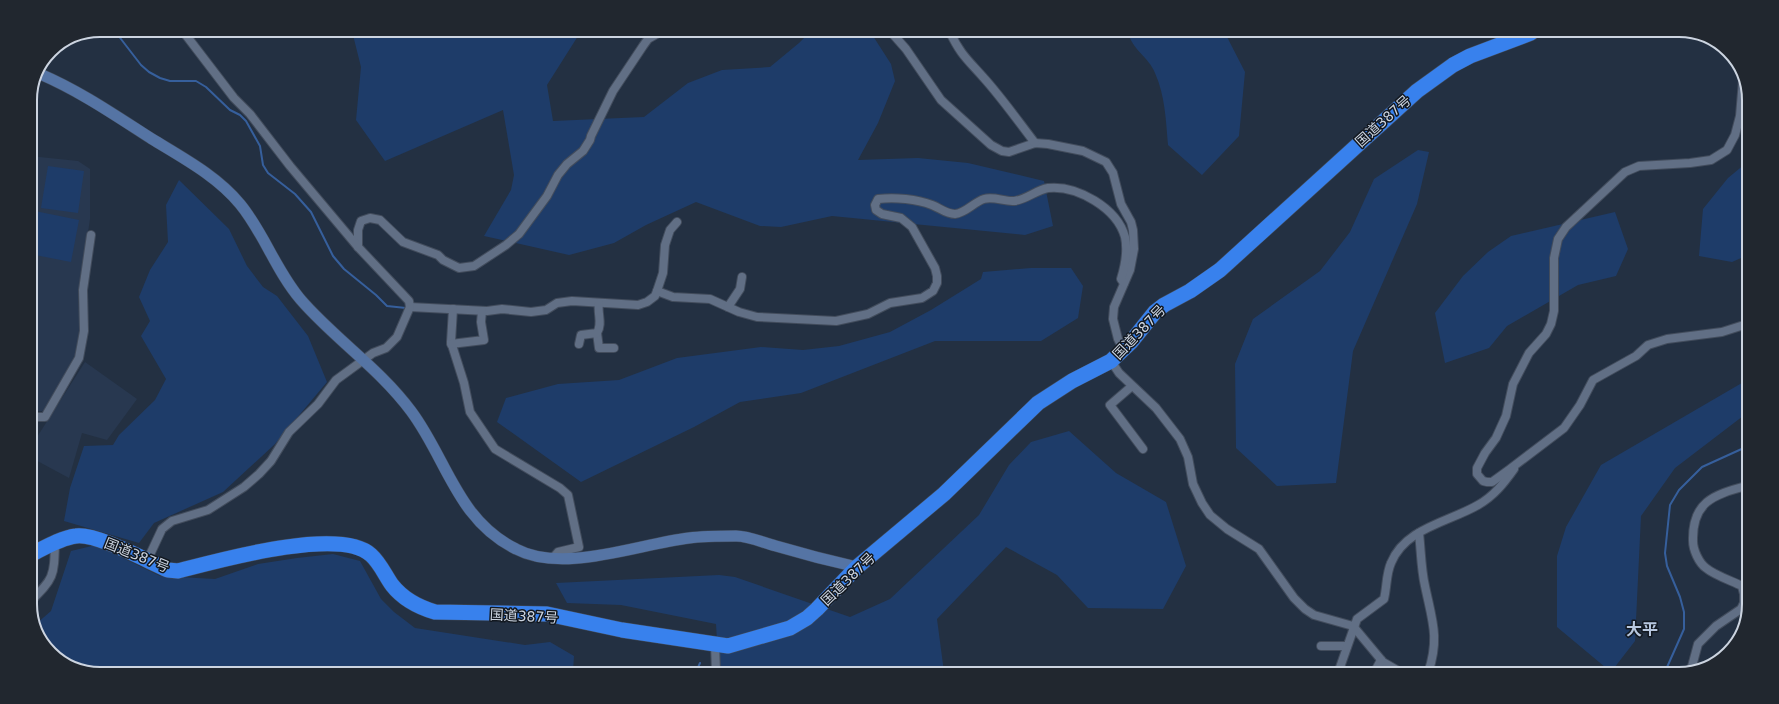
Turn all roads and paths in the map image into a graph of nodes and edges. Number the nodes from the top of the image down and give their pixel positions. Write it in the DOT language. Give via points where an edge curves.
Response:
graph roads {
  1 [pos="187,37"];
  2 [pos="652,37"];
  3 [pos="895,37"];
  4 [pos="952,37"];
  5 [pos="1520,37"];
  6 [pos="42,75"];
  7 [pos="1742,95"];
  8 [pos="1035,143"];
  9 [pos="677,222"];
  10 [pos="91,235"];
  11 [pos="358,247"];
  12 [pos="742,277"];
  13 [pos="1124,283"];
  14 [pos="657,292"];
  15 [pos="599,303"];
  16 [pos="410,307"];
  17 [pos="728,307"];
  18 [pos="453,309"];
  19 [pos="482,311"];
  20 [pos="1742,326"];
  21 [pos="597,333"];
  22 [pos="451,344"];
  23 [pos="579,344"];
  24 [pos="614,348"];
  25 [pos="1123,349"];
  26 [pos="363,360"];
  27 [pos="1111,361"];
  28 [pos="1132,386"];
  29 [pos="37,417"];
  30 [pos="1538,447"];
  31 [pos="1143,449"];
  32 [pos="1742,487"];
  33 [pos="1419,533"];
  34 [pos="55,543"];
  35 [pos="37,552"];
  36 [pos="552,559"];
  37 [pos="147,561"];
  38 [pos="857,567"];
  39 [pos="1742,586"];
  40 [pos="37,595"];
  41 [pos="1742,608"];
  42 [pos="1354,626"];
  43 [pos="716,644"];
  44 [pos="1321,646"];
  45 [pos="1347,646"];
  46 [pos="1381,660"];
  47 [pos="1692,665"];
  48 [pos="716,667"];
  49 [pos="1340,667"];
  50 [pos="1377,667"];
  51 [pos="1392,667"];
  52 [pos="1430,667"];
  1 -- 11 [label="street" via="234,98 250,114"];
  2 -- 11 [label="street" via="613,91 583,151 567,164 519,234 506,245 474,266 459,268 438,255 403,242 380,220 370,218 361,221"];
  3 -- 8 [label="street" via="941,100 991,145 1009,152"];
  4 -- 8 [label="street" via="967,61 983,77"];
  5 -- 25 [label="highway, 国道387号" via="1470,56 1436,76 1320,177 1220,270 1155,312"];
  6 -- 26 [label="street" via="85,97 199,169 229,192 251,219 289,285 316,316"];
  7 -- 30 [label="street" via="1735,135 1727,150 1712,160 1690,164 1639,166 1625,172 1566,227 1558,239 1554,258 1554,311 1551,324 1546,334 1529,353 1513,384 1506,416 1477,468 1477,474 1483,480 1492,482"];
  8 -- 13 [label="street" via="1083,151 1106,162 1113,173 1121,204 1133,230 1134,249 1130,270"];
  9 -- 14 [label="street" via="670,230 665,245 663,272"];
  10 -- 29 [label="street" via="83,290 84,331 79,358 45,418"];
  11 -- 16 [label="street" via="409,301"];
  12 -- 17 [label="street" via="740,289"];
  13 -- 17 [label="street" via="1121,279 1126,249 1125,236 1117,221 1097,202 1077,191 1047,188 1020,200 984,199 956,214 932,204 878,199 875,204 876,210 901,218 912,227 927,252 937,276 937,283 933,291 922,298 890,303 868,314 836,321 757,317"];
  13 -- 25 [label="street" via="1114,307 1113,319"];
  14 -- 15 [label="street" via="647,302 638,305"];
  14 -- 17 [label="street" via="673,297 710,299"];
  15 -- 19 [label="street" via="565,302 546,310 531,312"];
  15 -- 21 [label="street" via="601,324"];
  16 -- 18 [label="street"];
  16 -- 26 [label="street" via="397,337 386,348"];
  18 -- 19 [label="street"];
  18 -- 22 [label="street"];
  19 -- 22 [label="street" via="484,340"];
  20 -- 30 [label="street" via="1722,332 1667,339 1648,345 1636,356 1593,380 1564,428"];
  21 -- 23 [label="street" via="581,335"];
  21 -- 24 [label="street" via="599,348"];
  22 -- 36 [label="street" via="464,382 470,412 495,449 568,495 579,547 558,552"];
  25 -- 27 [label="highway, 国道387号"];
  26 -- 36 [label="street" via="413,414 462,500 486,531 519,551 535,557"];
  26 -- 37 [label="street" via="336,380 318,404 289,432 260,474 208,510 172,521 162,529"];
  27 -- 28 [label="street"];
  27 -- 38 [label="highway, 国道387号" via="1038,403 944,494"];
  28 -- 31 [label="street" via="1110,405"];
  28 -- 42 [label="street" via="1156,408 1180,439 1188,457 1193,484 1210,515 1259,549 1294,598 1305,609 1314,615"];
  30 -- 33 [label="street" via="1518,464 1500,488 1478,505"];
  32 -- 39 [label="street" via="1720,493 1700,507 1695,518 1693,545 1699,560 1706,568"];
  33 -- 42 [label="street" via="1400,547 1391,562 1384,599 1357,619"];
  33 -- 52 [label="street" via="1424,585 1433,615 1435,641"];
  34 -- 35 [label="highway, 国道387号"];
  34 -- 37 [label="highway, 国道387号" via="75,536 88,536"];
  34 -- 40 [label="street" via="54,570 48,584"];
  36 -- 38 [label="street" via="605,553 689,538 739,536"];
  37 -- 43 [label="highway, 国道387号" via="168,570 178,571 260,551 301,546 348,545 370,555 401,595 435,612 547,614 622,630"];
  38 -- 43 [label="highway, 国道387号" via="817,609 790,628 728,646"];
  41 -- 47 [label="street" via="1716,626 1698,644"];
  42 -- 45 [label="street"];
  42 -- 46 [label="street"];
  43 -- 48 [label="street"];
  44 -- 45 [label="street"];
  45 -- 49 [label="street"];
  46 -- 50 [label="street"];
  46 -- 51 [label="street"];
}
